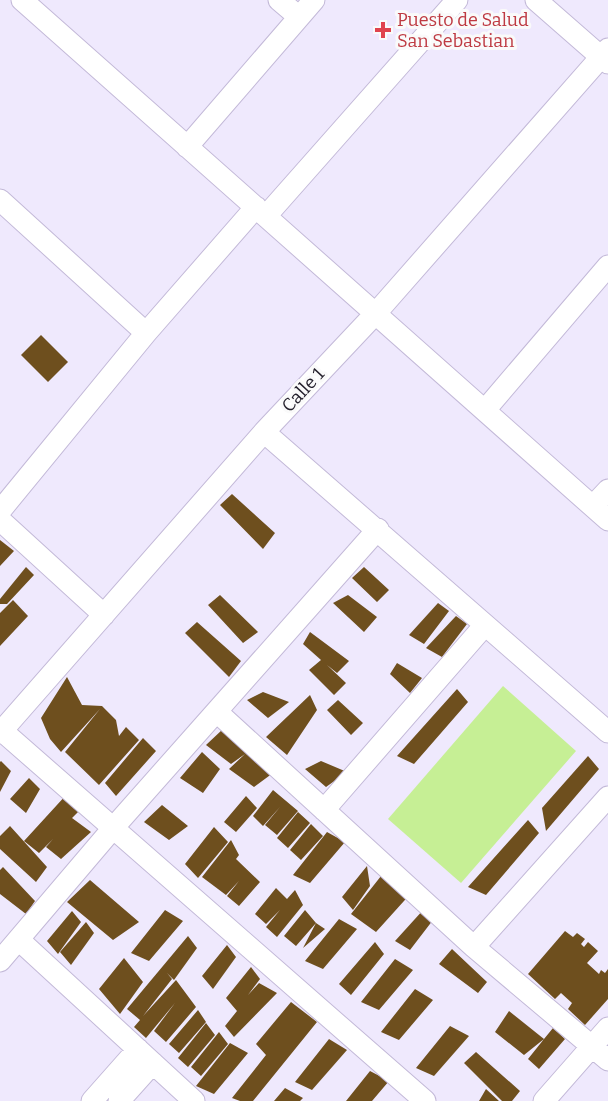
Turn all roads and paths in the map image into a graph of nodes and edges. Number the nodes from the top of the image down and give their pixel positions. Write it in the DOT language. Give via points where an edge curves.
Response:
graph roads {
  1 [pos="22,0"];
  2 [pos="279,0"];
  3 [pos="314,0"];
  4 [pos="457,0"];
  5 [pos="536,0"];
  6 [pos="299,17"];
  7 [pos="606,56"];
  8 [pos="187,147"];
  9 [pos="0,200"];
  10 [pos="261,212"];
  11 [pos="606,271"];
  12 [pos="376,312"];
  13 [pos="146,333"];
  14 [pos="485,410"];
  15 [pos="264,432"];
  16 [pos="608,490"];
  17 [pos="0,511"];
  18 [pos="600,513"];
  19 [pos="0,520"];
  20 [pos="378,529"];
  21 [pos="104,615"];
  22 [pos="485,625"];
  23 [pos="217,712"];
  24 [pos="1,731"];
  25 [pos="608,732"];
  26 [pos="608,796"];
  27 [pos="324,810"];
  28 [pos="114,827"];
  29 [pos="19,940"];
  30 [pos="474,947"];
  31 [pos="0,961"];
  32 [pos="608,1028"];
  33 [pos="592,1046"];
  34 [pos="146,1056"];
  35 [pos="608,1060"];
  36 [pos="92,1101"];
  37 [pos="119,1101"];
  38 [pos="194,1101"];
  39 [pos="425,1101"];
  40 [pos="543,1101"];
  1 -- 8 [label="street"];
  2 -- 6 [label="street"];
  3 -- 6 [label="street"];
  4 -- 10 [label="street"];
  5 -- 7 [label="street"];
  6 -- 8 [label="street"];
  7 -- 12 [label="street, Calle 1"];
  8 -- 10 [label="street"];
  9 -- 13 [label="street"];
  10 -- 12 [label="street"];
  10 -- 13 [label="street"];
  11 -- 14 [label="street"];
  12 -- 14 [label="street"];
  12 -- 15 [label="street, Calle 1"];
  13 -- 17 [label="street"];
  14 -- 18 [label="street"];
  15 -- 20 [label="street"];
  15 -- 21 [label="street, Calle 1"];
  16 -- 18 [label="street"];
  19 -- 21 [label="street"];
  20 -- 22 [label="street"];
  20 -- 23 [label="street"];
  21 -- 24 [label="street, Calle 1"];
  22 -- 25 [label="street"];
  22 -- 27 [label="street"];
  23 -- 27 [label="street"];
  23 -- 28 [label="street"];
  24 -- 28 [label="street"];
  26 -- 30 [label="street"];
  27 -- 30 [label="street"];
  28 -- 29 [label="street"];
  28 -- 39 [label="street"];
  29 -- 31 [label="street"];
  29 -- 34 [label="street"];
  30 -- 33 [label="street"];
  32 -- 33 [label="street"];
  33 -- 35 [label="street"];
  33 -- 40 [label="street"];
  34 -- 36 [label="street"];
  34 -- 37 [label="street"];
  34 -- 38 [label="street"];
}
